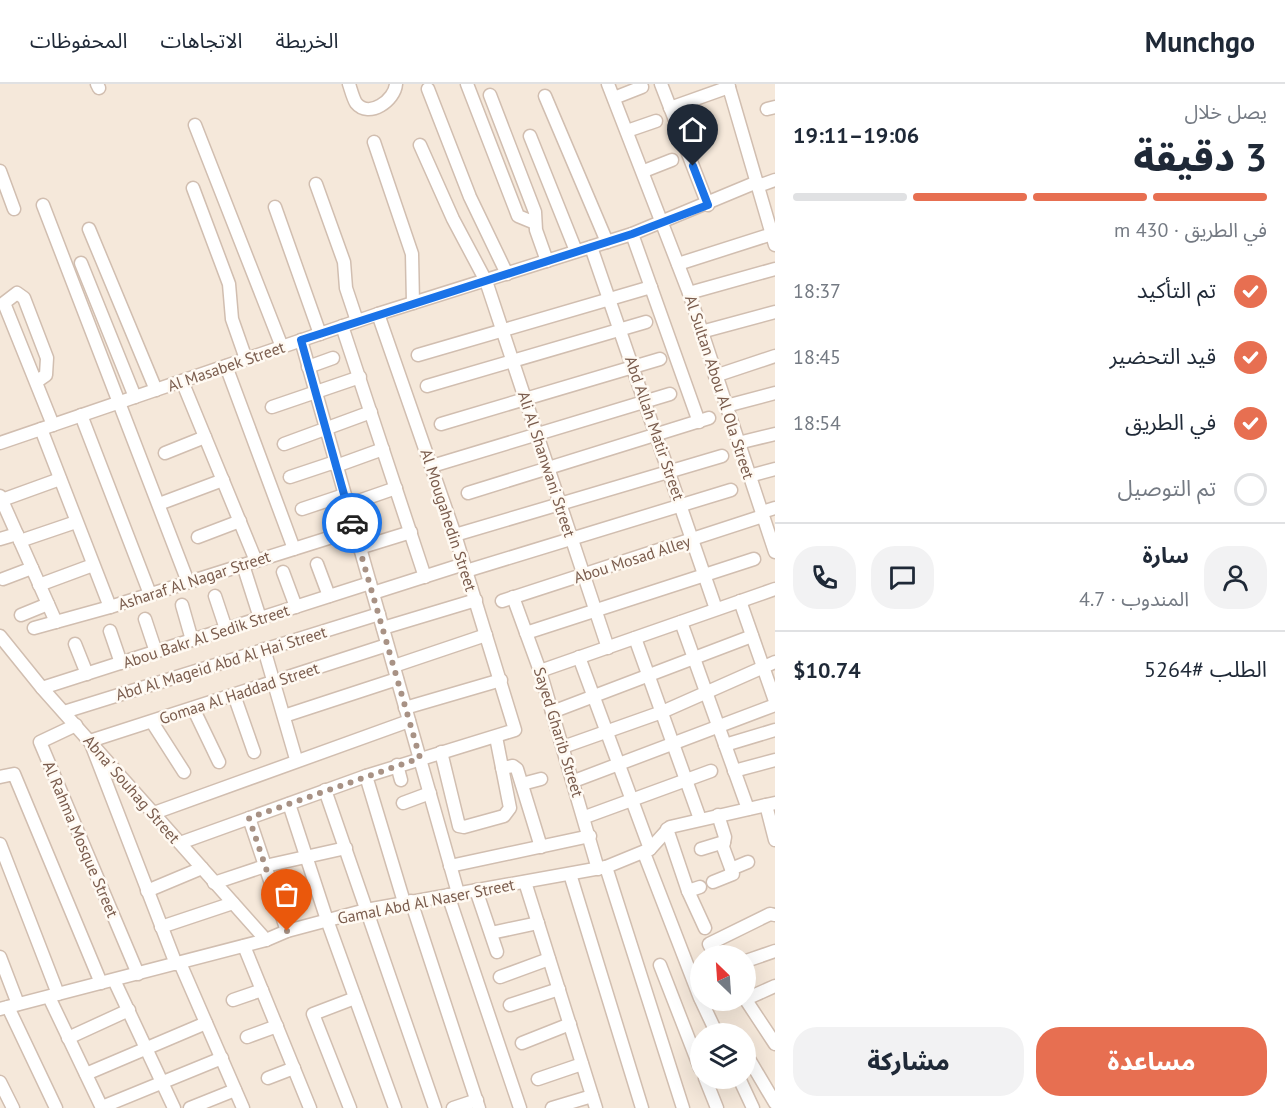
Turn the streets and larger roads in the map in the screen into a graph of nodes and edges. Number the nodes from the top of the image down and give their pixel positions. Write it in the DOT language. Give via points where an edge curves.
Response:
graph roads {
  1 [pos="349,84"];
  2 [pos="396,84"];
  3 [pos="467,84"];
  4 [pos="608,84"];
  5 [pos="660,84"];
  6 [pos="728,85"];
  7 [pos="642,87"];
  8 [pos="428,89"];
  9 [pos="490,95"];
  10 [pos="545,96"];
  11 [pos="614,98"];
  12 [pos="670,108"];
  13 [pos="656,121"];
  14 [pos="195,125"];
  15 [pos="627,131"];
  16 [pos="530,136"];
  17 [pos="374,142"];
  18 [pos="420,145"];
  19 [pos="672,160"];
  20 [pos="0,171"];
  21 [pos="644,171"];
  22 [pos="775,180"];
  23 [pos="316,184"];
  24 [pos="757,184"];
  25 [pos="193,188"];
  26 [pos="43,205"];
  27 [pos="708,205"];
  28 [pos="275,207"];
  29 [pos="14,209"];
  30 [pos="535,223"];
  31 [pos="662,223"];
  32 [pos="89,229"];
  33 [pos="773,233"];
  34 [pos="632,234"];
  35 [pos="606,242"];
  36 [pos="591,247"];
  37 [pos="576,251"];
  38 [pos="547,261"];
  39 [pos="81,263"];
  40 [pos="678,264"];
  41 [pos="775,269"];
  42 [pos="507,274"];
  43 [pos="486,281"];
  44 [pos="651,287"];
  45 [pos="689,293"];
  46 [pos="611,298"];
  47 [pos="413,303"];
  48 [pos="775,312"];
  49 [pos="378,314"];
  50 [pos="357,321"];
  51 [pos="646,322"];
  52 [pos="342,326"];
  53 [pos="502,330"];
  54 [pos="621,330"];
  55 [pos="701,332"];
  56 [pos="320,334"];
  57 [pos="301,340"];
  58 [pos="282,347"];
  59 [pos="418,355"];
  60 [pos="775,356"];
  61 [pos="333,358"];
  62 [pos="246,359"];
  63 [pos="660,359"];
  64 [pos="513,361"];
  65 [pos="226,366"];
  66 [pos="308,367"];
  67 [pos="634,368"];
  68 [pos="715,376"];
  69 [pos="360,377"];
  70 [pos="182,381"];
  71 [pos="36,382"];
  72 [pos="427,386"];
  73 [pos="156,390"];
  74 [pos="316,393"];
  75 [pos="775,393"];
  76 [pos="670,394"];
  77 [pos="135,397"];
  78 [pos="525,399"];
  79 [pos="645,401"];
  80 [pos="120,402"];
  81 [pos="726,406"];
  82 [pos="273,407"];
  83 [pos="371,412"];
  84 [pos="81,415"];
  85 [pos="441,424"];
  86 [pos="53,425"];
  87 [pos="326,428"];
  88 [pos="41,429"];
  89 [pos="536,432"];
  90 [pos="775,434"];
  91 [pos="657,435"];
  92 [pos="206,437"];
  93 [pos="1,440"];
  94 [pos="738,443"];
  95 [pos="284,444"];
  96 [pos="383,449"];
  97 [pos="165,453"];
  98 [pos="722,456"];
  99 [pos="336,464"];
  100 [pos="432,466"];
  101 [pos="548,468"];
  102 [pos="775,469"];
  103 [pos="670,473"];
  104 [pos="749,476"];
  105 [pos="290,477"];
  106 [pos="60,479"];
  107 [pos="223,480"];
  108 [pos="396,488"];
  109 [pos="731,490"];
  110 [pos="468,493"];
  111 [pos="0,497"];
  112 [pos="346,500"];
  113 [pos="159,504"];
  114 [pos="561,505"];
  115 [pos="681,505"];
  116 [pos="302,508"];
  117 [pos="775,508"];
  118 [pos="762,514"];
  119 [pos="240,521"];
  120 [pos="76,522"];
  121 [pos="354,530"];
  122 [pos="411,532"];
  123 [pos="455,536"];
  124 [pos="18,537"];
  125 [pos="198,537"];
  126 [pos="0,539"];
  127 [pos="693,539"];
  128 [pos="572,540"];
  129 [pos="774,546"];
  130 [pos="359,548"];
  131 [pos="294,549"];
  132 [pos="754,559"];
  133 [pos="256,561"];
  134 [pos="317,564"];
  135 [pos="93,565"];
  136 [pos="243,565"];
  137 [pos="32,568"];
  138 [pos="465,568"];
  139 [pos="283,572"];
  140 [pos="584,574"];
  141 [pos="705,576"];
  142 [pos="425,577"];
  143 [pos="3,579"];
  144 [pos="188,582"];
  145 [pos="39,585"];
  146 [pos="372,588"];
  147 [pos="775,590"];
  148 [pos="150,594"];
  149 [pos="215,596"];
  150 [pos="329,596"];
  151 [pos="507,599"];
  152 [pos="476,600"];
  153 [pos="740,601"];
  154 [pos="48,604"];
  155 [pos="182,605"];
  156 [pos="110,607"];
  157 [pos="296,607"];
  158 [pos="717,609"];
  159 [pos="596,611"];
  160 [pos="379,614"];
  161 [pos="21,615"];
  162 [pos="260,618"];
  163 [pos="145,619"];
  164 [pos="56,622"];
  165 [pos="681,622"];
  166 [pos="34,628"];
  167 [pos="383,628"];
  168 [pos="226,629"];
  169 [pos="110,631"];
  170 [pos="526,633"];
  171 [pos="486,634"];
  172 [pos="0,636"];
  173 [pos="752,636"];
  174 [pos="635,638"];
  175 [pos="192,640"];
  176 [pos="75,644"];
  177 [pos="387,645"];
  178 [pos="608,648"];
  179 [pos="264,649"];
  180 [pos="156,652"];
  181 [pos="579,657"];
  182 [pos="694,660"];
  183 [pos="775,662"];
  184 [pos="121,663"];
  185 [pos="394,666"];
  186 [pos="762,668"];
  187 [pos="540,671"];
  188 [pos="87,674"];
  189 [pos="649,676"];
  190 [pos="397,679"];
  191 [pos="501,680"];
  192 [pos="274,682"];
  193 [pos="42,688"];
  194 [pos="706,692"];
  195 [pos="234,695"];
  196 [pos="594,697"];
  197 [pos="775,703"];
  198 [pos="193,708"];
  199 [pos="405,708"];
  200 [pos="64,712"];
  201 [pos="552,712"];
  202 [pos="662,712"];
  203 [pos="284,716"];
  204 [pos="409,721"];
  205 [pos="152,722"];
  206 [pos="76,725"];
  207 [pos="718,727"];
  208 [pos="775,730"];
  209 [pos="607,732"];
  210 [pos="496,737"];
  211 [pos="90,741"];
  212 [pos="673,744"];
  213 [pos="725,745"];
  214 [pos="563,747"];
  215 [pos="254,752"];
  216 [pos="441,752"];
  217 [pos="420,758"];
  218 [pos="297,759"];
  219 [pos="775,760"];
  220 [pos="219,762"];
  221 [pos="618,764"];
  222 [pos="397,765"];
  223 [pos="502,768"];
  224 [pos="711,771"];
  225 [pos="734,771"];
  226 [pos="184,772"];
  227 [pos="366,776"];
  228 [pos="0,777"];
  229 [pos="541,779"];
  230 [pos="401,780"];
  231 [pos="686,780"];
  232 [pos="574,781"];
  233 [pos="522,784"];
  234 [pos="326,790"];
  235 [pos="430,793"];
  236 [pos="632,800"];
  237 [pos="403,803"];
  238 [pos="289,804"];
  239 [pos="770,804"];
  240 [pos="748,809"];
  241 [pos="154,813"];
  242 [pos="718,815"];
  243 [pos="585,817"];
  244 [pos="249,818"];
  245 [pos="700,819"];
  246 [pos="667,829"];
  247 [pos="590,836"];
  248 [pos="775,840"];
  249 [pos="724,842"];
  250 [pos="180,843"];
  251 [pos="0,844"];
  252 [pos="542,847"];
  253 [pos="345,848"];
  254 [pos="701,849"];
  255 [pos="647,851"];
  256 [pos="306,856"];
  257 [pos="748,862"];
  258 [pos="265,866"];
  259 [pos="450,866"];
  260 [pos="202,868"];
  261 [pos="602,868"];
  262 [pos="731,869"];
  263 [pos="570,874"];
  264 [pos="525,882"];
  265 [pos="713,882"];
  266 [pos="214,883"];
  267 [pos="476,890"];
  268 [pos="147,891"];
  269 [pos="453,894"];
  270 [pos="408,902"];
  271 [pos="233,903"];
  272 [pos="366,910"];
  273 [pos="775,915"];
  274 [pos="327,920"];
  275 [pos="538,923"];
  276 [pos="161,927"];
  277 [pos="705,928"];
  278 [pos="287,931"];
  279 [pos="491,933"];
  280 [pos="266,940"];
  281 [pos="720,945"];
  282 [pos="244,946"];
  283 [pos="775,951"];
  284 [pos="497,952"];
  285 [pos="0,957"];
  286 [pos="756,958"];
  287 [pos="549,959"];
  288 [pos="178,963"];
  289 [pos="660,965"];
  290 [pos="690,969"];
  291 [pos="138,974"];
  292 [pos="500,976"];
  293 [pos="114,980"];
  294 [pos="101,983"];
  295 [pos="774,988"];
  296 [pos="559,989"];
  297 [pos="262,990"];
  298 [pos="53,995"];
  299 [pos="756,995"];
  300 [pos="355,998"];
  301 [pos="233,1000"];
  302 [pos="510,1005"];
  303 [pos="9,1007"];
  304 [pos="129,1010"];
  305 [pos="754,1011"];
  306 [pos="206,1023"];
  307 [pos="570,1024"];
  308 [pos="277,1026"];
  309 [pos="247,1037"];
  310 [pos="69,1038"];
  311 [pos="690,1042"];
  312 [pos="522,1043"];
  313 [pos="775,1044"];
  314 [pos="147,1049"];
  315 [pos="222,1058"];
  316 [pos="582,1064"];
  317 [pos="294,1068"];
  318 [pos="756,1071"];
  319 [pos="86,1074"];
  320 [pos="268,1078"];
  321 [pos="538,1078"];
  322 [pos="0,1082"];
  323 [pos="162,1082"];
  324 [pos="709,1089"];
  325 [pos="744,1089"];
  326 [pos="235,1090"];
  327 [pos="594,1102"];
  328 [pos="775,1103"];
  329 [pos="478,1104"];
  330 [pos="13,1108"];
  331 [pos="56,1108"];
  332 [pos="102,1108"];
  333 [pos="174,1108"];
  334 [pos="190,1108"];
  335 [pos="243,1108"];
  336 [pos="309,1108"];
  337 [pos="350,1108"];
  338 [pos="395,1108"];
  339 [pos="435,1108"];
  340 [pos="453,1108"];
  341 [pos="519,1108"];
  342 [pos="552,1108"];
  343 [pos="642,1108"];
  344 [pos="683,1108"];
  345 [pos="717,1108"];
  346 [pos="753,1108"];
  1 -- 2 [label="street" via="356,102 363,108 389,100 395,94"];
  3 -- 30 [label="street" via="518,216"];
  4 -- 11 [label="street, Al Sultan Abou Al Ola Street"];
  5 -- 12 [label="street"];
  6 -- 12 [label="street"];
  6 -- 24 [label="street"];
  7 -- 11 [label="street"];
  8 -- 42 [label="street" via="470,197"];
  9 -- 30 [label="street" via="535,212"];
  10 -- 35 [label="street"];
  11 -- 15 [label="street, Al Sultan Abou Al Ola Street"];
  12 -- 27 [label="street"];
  13 -- 15 [label="street"];
  14 -- 58 [label="street"];
  15 -- 21 [label="street, Al Sultan Abou Al Ola Street"];
  16 -- 37 [label="street"];
  17 -- 47 [label="street" via="412,254"];
  18 -- 43 [label="street, Ali Al Shanwani Street"];
  19 -- 21 [label="street"];
  20 -- 29 [label="street"];
  21 -- 31 [label="street, Al Sultan Abou Al Ola Street"];
  22 -- 24 [label="street, Al Masabek Street"];
  23 -- 50 [label="street" via="344,262 346,288"];
  24 -- 27 [label="street, Al Masabek Street"];
  24 -- 33 [label="street"];
  25 -- 62 [label="street" via="229,284 232,319"];
  26 -- 80 [label="street"];
  27 -- 31 [label="street, Al Masabek Street"];
  28 -- 56 [label="street"];
  30 -- 38 [label="street"];
  31 -- 34 [label="street, Al Masabek Street"];
  31 -- 40 [label="street, Al Sultan Abou Al Ola Street"];
  32 -- 73 [label="street"];
  33 -- 40 [label="street"];
  34 -- 35 [label="street, Al Masabek Street"];
  34 -- 44 [label="street"];
  35 -- 36 [label="street, Al Masabek Street"];
  36 -- 37 [label="street, Al Masabek Street"];
  36 -- 46 [label="street, Abd Allah Matir Street"];
  37 -- 38 [label="street, Al Masabek Street"];
  38 -- 42 [label="street, Al Masabek Street"];
  39 -- 77 [label="street"];
  40 -- 45 [label="street, Al Sultan Abou Al Ola Street"];
  41 -- 45 [label="street"];
  42 -- 43 [label="street, Al Masabek Street"];
  43 -- 47 [label="street, Al Masabek Street"];
  43 -- 53 [label="street, Ali Al Shanwani Street"];
  44 -- 46 [label="street"];
  44 -- 91 [label="street" via="704,420"];
  45 -- 55 [label="street, Al Sultan Abou Al Ola Street"];
  46 -- 53 [label="street"];
  46 -- 54 [label="street, Abd Allah Matir Street"];
  47 -- 49 [label="street, Al Masabek Street"];
  48 -- 55 [label="street"];
  49 -- 50 [label="street, Al Masabek Street"];
  49 -- 100 [label="street, Al Mougahedin Street"];
  50 -- 52 [label="street, Al Masabek Street"];
  51 -- 54 [label="street"];
  52 -- 56 [label="street, Al Masabek Street"];
  52 -- 69 [label="street"];
  53 -- 59 [label="street"];
  53 -- 64 [label="street, Ali Al Shanwani Street"];
  54 -- 64 [label="street"];
  54 -- 67 [label="street, Abd Allah Matir Street"];
  55 -- 68 [label="street, Al Sultan Abou Al Ola Street"];
  56 -- 57 [label="street, Al Masabek Street"];
  57 -- 58 [label="street, Al Masabek Street"];
  57 -- 66 [label="street"];
  58 -- 62 [label="street, Al Masabek Street"];
  60 -- 68 [label="street"];
  61 -- 66 [label="street"];
  62 -- 65 [label="street, Al Masabek Street"];
  63 -- 67 [label="street"];
  64 -- 72 [label="street"];
  64 -- 78 [label="street, Ali Al Shanwani Street"];
  65 -- 70 [label="street, Al Masabek Street"];
  65 -- 131 [label="street"];
  66 -- 74 [label="street"];
  67 -- 78 [label="street"];
  67 -- 79 [label="street, Abd Allah Matir Street"];
  68 -- 81 [label="street, Al Sultan Abou Al Ola Street"];
  69 -- 74 [label="street"];
  69 -- 83 [label="street"];
  70 -- 73 [label="street, Al Masabek Street"];
  70 -- 92 [label="street"];
  71 -- 71 [label="street" via="46,375 47,358 24,298 17,293 4,303"];
  71 -- 86 [label="street"];
  73 -- 77 [label="street, Al Masabek Street"];
  74 -- 82 [label="street"];
  74 -- 87 [label="street"];
  75 -- 81 [label="street"];
  76 -- 79 [label="street"];
  77 -- 80 [label="street, Al Masabek Street"];
  78 -- 85 [label="street"];
  78 -- 89 [label="street, Ali Al Shanwani Street"];
  79 -- 89 [label="street"];
  79 -- 91 [label="street, Abd Allah Matir Street"];
  80 -- 84 [label="street, Al Masabek Street"];
  80 -- 113 [label="street"];
  81 -- 94 [label="street, Al Sultan Abou Al Ola Street"];
  83 -- 87 [label="street"];
  83 -- 96 [label="street"];
  84 -- 86 [label="street, Al Masabek Street"];
  84 -- 148 [label="street"];
  86 -- 88 [label="street, Al Masabek Street"];
  87 -- 95 [label="street"];
  87 -- 99 [label="street"];
  88 -- 93 [label="street, Al Masabek Street"];
  88 -- 106 [label="street"];
  89 -- 100 [label="street"];
  89 -- 101 [label="street, Ali Al Shanwani Street"];
  90 -- 94 [label="street"];
  91 -- 101 [label="street"];
  91 -- 103 [label="street, Abd Allah Matir Street"];
  92 -- 97 [label="street"];
  92 -- 107 [label="street"];
  94 -- 104 [label="street, Al Sultan Abou Al Ola Street"];
  96 -- 99 [label="street"];
  96 -- 108 [label="street"];
  98 -- 103 [label="street"];
  99 -- 105 [label="street"];
  99 -- 112 [label="street"];
  100 -- 123 [label="street, Al Mougahedin Street"];
  101 -- 110 [label="street"];
  101 -- 114 [label="street, Ali Al Shanwani Street"];
  102 -- 104 [label="street"];
  103 -- 114 [label="street"];
  103 -- 115 [label="street, Abd Allah Matir Street"];
  104 -- 118 [label="street, Al Sultan Abou Al Ola Street"];
  106 -- 111 [label="street"];
  106 -- 120 [label="street"];
  107 -- 113 [label="street"];
  107 -- 119 [label="street"];
  108 -- 112 [label="street"];
  108 -- 122 [label="street"];
  109 -- 115 [label="street, Abou Bakr Al Sedik Street"];
  111 -- 124 [label="street"];
  112 -- 116 [label="street"];
  112 -- 121 [label="street"];
  113 -- 144 [label="street"];
  114 -- 123 [label="street"];
  114 -- 128 [label="street, Ali Al Shanwani Street"];
  115 -- 127 [label="street, Abd Allah Matir Street"];
  115 -- 128 [label="street, Abou Bakr Al Sedik Street"];
  117 -- 118 [label="street, Abou Mosad Alley"];
  118 -- 127 [label="street, Abou Mosad Alley"];
  118 -- 129 [label="street, Al Sultan Abou Al Ola Street"];
  119 -- 125 [label="street"];
  119 -- 133 [label="street"];
  120 -- 124 [label="street"];
  120 -- 135 [label="street"];
  121 -- 130 [label="street"];
  121 -- 131 [label="street, Asharaf Al Nagar Street"];
  122 -- 130 [label="street"];
  122 -- 142 [label="street"];
  123 -- 138 [label="street, Al Mougahedin Street"];
  124 -- 126 [label="street"];
  124 -- 137 [label="street"];
  127 -- 140 [label="street, Abou Mosad Alley"];
  127 -- 141 [label="street, Abd Allah Matir Street"];
  128 -- 138 [label="street, Abou Bakr Al Sedik Street"];
  128 -- 140 [label="street, Ali Al Shanwani Street"];
  130 -- 146 [label="street"];
  131 -- 133 [label="street, Asharaf Al Nagar Street"];
  132 -- 141 [label="street"];
  133 -- 136 [label="street, Asharaf Al Nagar Street"];
  134 -- 150 [label="street"];
  135 -- 145 [label="street"];
  135 -- 156 [label="street"];
  136 -- 144 [label="street, Asharaf Al Nagar Street"];
  136 -- 162 [label="street"];
  137 -- 143 [label="street"];
  137 -- 145 [label="street"];
  138 -- 142 [label="street, Abou Bakr Al Sedik Street"];
  138 -- 152 [label="street, Al Mougahedin Street"];
  139 -- 157 [label="street"];
  140 -- 151 [label="street, Abou Mosad Alley"];
  140 -- 159 [label="street, Ali Al Shanwani Street"];
  141 -- 158 [label="street, Abd Allah Matir Street"];
  141 -- 159 [label="street"];
  142 -- 146 [label="street, Abou Bakr Al Sedik Street"];
  144 -- 148 [label="street, Asharaf Al Nagar Street"];
  145 -- 154 [label="street"];
  146 -- 150 [label="street, Abou Bakr Al Sedik Street"];
  146 -- 160 [label="street"];
  147 -- 153 [label="street"];
  148 -- 156 [label="street, Asharaf Al Nagar Street"];
  149 -- 168 [label="street"];
  150 -- 157 [label="street, Abou Bakr Al Sedik Street"];
  151 -- 170 [label="street, Sayed Gharib Street"];
  152 -- 167 [label="street"];
  152 -- 171 [label="street, Al Mougahedin Street"];
  153 -- 158 [label="street"];
  153 -- 173 [label="street"];
  154 -- 161 [label="street"];
  154 -- 164 [label="street"];
  155 -- 175 [label="street"];
  156 -- 164 [label="street, Asharaf Al Nagar Street"];
  157 -- 162 [label="street, Abou Bakr Al Sedik Street"];
  158 -- 165 [label="street"];
  159 -- 170 [label="street"];
  159 -- 178 [label="street, Ali Al Shanwani Street"];
  160 -- 167 [label="street"];
  160 -- 179 [label="street, Abd Al Mageid Abd Al Hai Street"];
  162 -- 168 [label="street, Abou Bakr Al Sedik Street"];
  163 -- 180 [label="street"];
  164 -- 166 [label="street, Asharaf Al Nagar Street"];
  165 -- 174 [label="street"];
  165 -- 182 [label="street"];
  167 -- 177 [label="street"];
  168 -- 175 [label="street, Abou Bakr Al Sedik Street"];
  169 -- 184 [label="street"];
  170 -- 187 [label="street, Sayed Gharib Street"];
  171 -- 185 [label="street"];
  171 -- 191 [label="street, Al Mougahedin Street"];
  172 -- 193 [label="street, Abna' Souhag Street"];
  173 -- 182 [label="street"];
  173 -- 186 [label="street"];
  174 -- 178 [label="street"];
  174 -- 189 [label="street"];
  175 -- 180 [label="street, Abou Bakr Al Sedik Street"];
  176 -- 188 [label="street"];
  177 -- 185 [label="street"];
  177 -- 192 [label="street, Gomaa Al Haddad Street"];
  178 -- 181 [label="street"];
  179 -- 192 [label="street"];
  179 -- 200 [label="street, Abd Al Mageid Abd Al Hai Street"];
  180 -- 184 [label="street, Abou Bakr Al Sedik Street"];
  181 -- 187 [label="street"];
  181 -- 196 [label="street"];
  182 -- 189 [label="street"];
  182 -- 194 [label="street"];
  183 -- 186 [label="street"];
  184 -- 188 [label="street, Abou Bakr Al Sedik Street"];
  185 -- 190 [label="street"];
  186 -- 194 [label="street"];
  186 -- 197 [label="street"];
  187 -- 201 [label="street, Sayed Gharib Street"];
  188 -- 193 [label="street, Abou Bakr Al Sedik Street"];
  189 -- 196 [label="street"];
  189 -- 202 [label="street"];
  190 -- 199 [label="street"];
  190 -- 203 [label="street"];
  191 -- 199 [label="street"];
  191 -- 210 [label="street, Al Mougahedin Street" via="515,728"];
  192 -- 195 [label="street, Gomaa Al Haddad Street"];
  192 -- 203 [label="street"];
  193 -- 200 [label="street, Abna' Souhag Street"];
  194 -- 202 [label="street"];
  194 -- 207 [label="street"];
  195 -- 198 [label="street, Gomaa Al Haddad Street"];
  195 -- 215 [label="street"];
  196 -- 201 [label="street"];
  196 -- 209 [label="street"];
  197 -- 207 [label="street"];
  198 -- 205 [label="street, Gomaa Al Haddad Street"];
  198 -- 220 [label="street"];
  199 -- 204 [label="street"];
  200 -- 206 [label="street, Abna' Souhag Street"];
  201 -- 214 [label="street, Sayed Gharib Street"];
  202 -- 209 [label="street"];
  202 -- 212 [label="street"];
  203 -- 218 [label="street"];
  204 -- 217 [label="street"];
  204 -- 218 [label="street"];
  205 -- 211 [label="street, Gomaa Al Haddad Street"];
  205 -- 226 [label="street"];
  206 -- 211 [label="street, Abna' Souhag Street"];
  206 -- 291 [label="street, Al Rahma Mosque Street" via="40,742"];
  207 -- 212 [label="street"];
  207 -- 213 [label="street"];
  208 -- 213 [label="street"];
  209 -- 214 [label="street"];
  209 -- 221 [label="street"];
  210 -- 216 [label="street"];
  210 -- 223 [label="street"];
  211 -- 241 [label="street, Abna' Souhag Street"];
  211 -- 268 [label="street"];
  212 -- 221 [label="street"];
  212 -- 231 [label="street"];
  213 -- 225 [label="street"];
  214 -- 232 [label="street, Sayed Gharib Street"];
  216 -- 217 [label="street"];
  216 -- 223 [label="street" via="462,827 509,812"];
  217 -- 222 [label="street"];
  217 -- 235 [label="street"];
  218 -- 241 [label="street"];
  219 -- 225 [label="street"];
  221 -- 232 [label="street"];
  221 -- 236 [label="street"];
  222 -- 227 [label="street"];
  222 -- 230 [label="street"];
  223 -- 233 [label="street" via="515,766"];
  224 -- 231 [label="street"];
  225 -- 240 [label="street"];
  227 -- 234 [label="street"];
  227 -- 270 [label="street"];
  228 -- 294 [label="street" via="14,774"];
  229 -- 233 [label="street"];
  231 -- 236 [label="street"];
  231 -- 245 [label="street"];
  232 -- 243 [label="street, Sayed Gharib Street"];
  233 -- 252 [label="street"];
  234 -- 238 [label="street"];
  234 -- 253 [label="street"];
  235 -- 237 [label="street"];
  235 -- 259 [label="street"];
  236 -- 243 [label="street"];
  236 -- 255 [label="street"];
  238 -- 244 [label="street"];
  238 -- 256 [label="street"];
  239 -- 240 [label="street"];
  239 -- 248 [label="street"];
  240 -- 242 [label="street"];
  241 -- 250 [label="street, Abna' Souhag Street"];
  242 -- 245 [label="street"];
  242 -- 249 [label="street"];
  243 -- 247 [label="street, Sayed Gharib Street"];
  244 -- 250 [label="street"];
  244 -- 258 [label="street"];
  245 -- 246 [label="street"];
  246 -- 255 [label="street, Gamal Abd Al Naser Street"];
  246 -- 277 [label="street" via="694,889"];
  247 -- 252 [label="street"];
  247 -- 261 [label="street, Sayed Gharib Street"];
  249 -- 254 [label="street"];
  249 -- 262 [label="street"];
  250 -- 260 [label="street, Abna' Souhag Street"];
  251 -- 298 [label="street"];
  252 -- 259 [label="street"];
  253 -- 256 [label="street"];
  253 -- 272 [label="street"];
  255 -- 261 [label="street, Gamal Abd Al Naser Street"];
  255 -- 290 [label="street"];
  256 -- 258 [label="street"];
  256 -- 274 [label="street"];
  257 -- 262 [label="street"];
  258 -- 266 [label="street"];
  258 -- 278 [label="street"];
  259 -- 269 [label="street"];
  260 -- 266 [label="street, Abna' Souhag Street"];
  260 -- 268 [label="street"];
  261 -- 263 [label="street, Gamal Abd Al Naser Street"];
  261 -- 344 [label="street, Sayed Gharib Street"];
  262 -- 265 [label="street" via="732,875"];
  263 -- 264 [label="street, Gamal Abd Al Naser Street"];
  263 -- 343 [label="street"];
  264 -- 267 [label="street, Gamal Abd Al Naser Street"];
  264 -- 275 [label="street"];
  266 -- 271 [label="street, Abna' Souhag Street"];
  267 -- 269 [label="street, Gamal Abd Al Naser Street"];
  267 -- 279 [label="street"];
  268 -- 276 [label="street"];
  269 -- 270 [label="street, Gamal Abd Al Naser Street"];
  269 -- 341 [label="street"];
  270 -- 272 [label="street, Gamal Abd Al Naser Street"];
  270 -- 329 [label="street"];
  271 -- 276 [label="street"];
  271 -- 280 [label="street, Abna' Souhag Street"];
  272 -- 274 [label="street, Gamal Abd Al Naser Street"];
  272 -- 339 [label="street"];
  273 -- 281 [label="street" via="770,914"];
  274 -- 278 [label="street, Gamal Abd Al Naser Street"];
  274 -- 300 [label="street"];
  275 -- 279 [label="street"];
  275 -- 287 [label="street"];
  276 -- 288 [label="street"];
  278 -- 280 [label="street, Gamal Abd Al Naser Street"];
  279 -- 284 [label="street"];
  280 -- 282 [label="street, Gamal Abd Al Naser Street"];
  282 -- 288 [label="street, Gamal Abd Al Naser Street"];
  282 -- 297 [label="street"];
  283 -- 286 [label="street"];
  285 -- 303 [label="street"];
  287 -- 292 [label="street"];
  287 -- 296 [label="street"];
  288 -- 291 [label="street, Gamal Abd Al Naser Street"];
  288 -- 306 [label="street"];
  289 -- 311 [label="street"];
  291 -- 293 [label="street, Gamal Abd Al Naser Street"];
  293 -- 294 [label="street, Gamal Abd Al Naser Street"];
  293 -- 304 [label="street"];
  294 -- 298 [label="street, Gamal Abd Al Naser Street"];
  295 -- 299 [label="street"];
  296 -- 302 [label="street"];
  296 -- 307 [label="street"];
  297 -- 301 [label="street"];
  297 -- 308 [label="street"];
  298 -- 303 [label="street, Gamal Abd Al Naser Street"];
  298 -- 310 [label="street"];
  300 -- 337 [label="street" via="313,1014"];
  300 -- 338 [label="street"];
  303 -- 331 [label="street"];
  304 -- 310 [label="street"];
  304 -- 314 [label="street"];
  305 -- 313 [label="street"];
  306 -- 314 [label="street"];
  306 -- 315 [label="street"];
  307 -- 312 [label="street"];
  307 -- 316 [label="street"];
  308 -- 309 [label="street"];
  308 -- 317 [label="street"];
  310 -- 319 [label="street"];
  314 -- 319 [label="street"];
  314 -- 323 [label="street"];
  315 -- 323 [label="street"];
  315 -- 326 [label="street"];
  316 -- 321 [label="street"];
  316 -- 327 [label="street"];
  317 -- 320 [label="street"];
  317 -- 336 [label="street"];
  318 -- 328 [label="street"];
  319 -- 332 [label="street"];
  322 -- 330 [label="street"];
  323 -- 332 [label="street"];
  323 -- 333 [label="street"];
  324 -- 345 [label="street"];
  325 -- 346 [label="street"];
  326 -- 334 [label="street"];
  326 -- 335 [label="street"];
  327 -- 342 [label="street"];
  329 -- 340 [label="street"];
}
